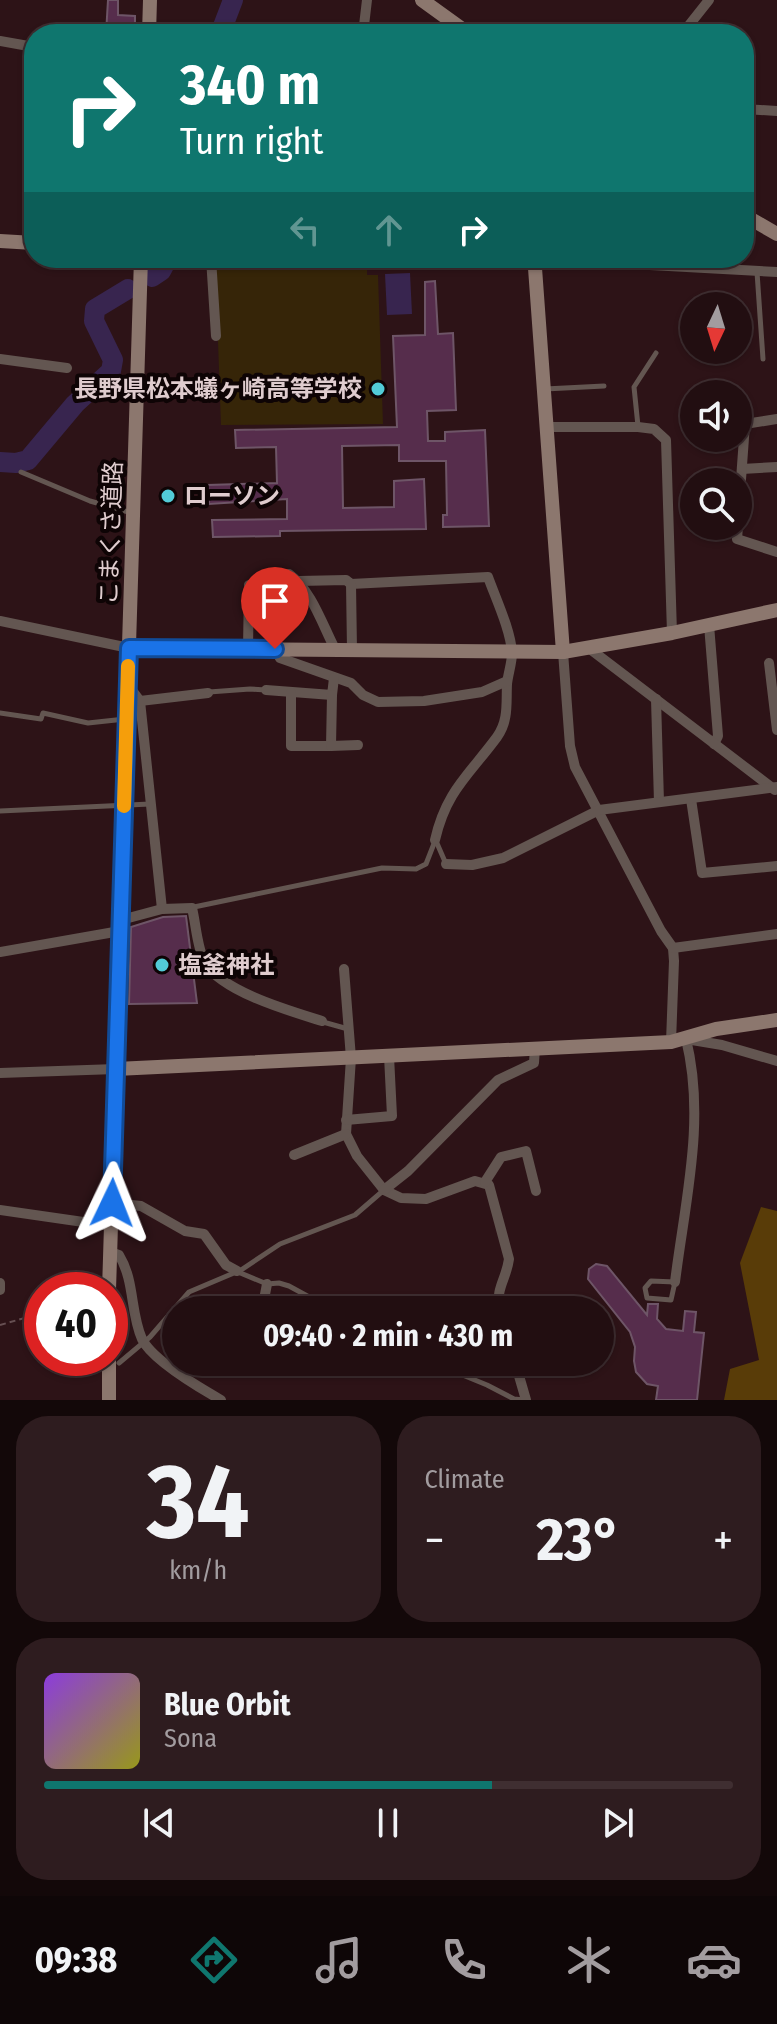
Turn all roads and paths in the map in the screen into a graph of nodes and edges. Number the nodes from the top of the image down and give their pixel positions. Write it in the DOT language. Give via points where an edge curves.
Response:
graph roads {
  1 [pos="150,0"];
  2 [pos="367,0"];
  3 [pos="422,0"];
  4 [pos="709,0"];
  5 [pos="149,24"];
  6 [pos="364,24"];
  7 [pos="455,24"];
  8 [pos="690,24"];
  9 [pos="0,41"];
  10 [pos="24,45"];
  11 [pos="754,110"];
  12 [pos="777,111"];
  13 [pos="754,221"];
  14 [pos="777,234"];
  15 [pos="0,241"];
  16 [pos="24,242"];
  17 [pos="141,268"];
  18 [pos="212,268"];
  19 [pos="535,268"];
  20 [pos="705,268"];
  21 [pos="757,271"];
  22 [pos="777,272"];
  23 [pos="216,336"];
  24 [pos="656,353"];
  25 [pos="0,359"];
  26 [pos="763,359"];
  27 [pos="67,368"];
  28 [pos="604,386"];
  29 [pos="544,389"];
  30 [pos="777,419"];
  31 [pos="546,427"];
  32 [pos="638,427"];
  33 [pos="777,467"];
  34 [pos="742,468"];
  35 [pos="752,468"];
  36 [pos="21,472"];
  37 [pos="133,513"];
  38 [pos="740,540"];
  39 [pos="777,552"];
  40 [pos="299,581"];
  41 [pos="351,584"];
  42 [pos="777,610"];
  43 [pos="0,621"];
  44 [pos="709,625"];
  45 [pos="672,633"];
  46 [pos="129,648"];
  47 [pos="248,648"];
  48 [pos="275,649"];
  49 [pos="335,649"];
  50 [pos="590,649"];
  51 [pos="352,650"];
  52 [pos="563,652"];
  53 [pos="512,653"];
  54 [pos="769,663"];
  55 [pos="334,678"];
  56 [pos="507,681"];
  57 [pos="128,685"];
  58 [pos="266,690"];
  59 [pos="208,693"];
  60 [pos="291,693"];
  61 [pos="332,695"];
  62 [pos="656,699"];
  63 [pos="140,701"];
  64 [pos="0,713"];
  65 [pos="126,719"];
  66 [pos="777,730"];
  67 [pos="714,744"];
  68 [pos="358,745"];
  69 [pos="331,746"];
  70 [pos="776,789"];
  71 [pos="691,799"];
  72 [pos="659,802"];
  73 [pos="150,804"];
  74 [pos="124,807"];
  75 [pos="599,810"];
  76 [pos="0,811"];
  77 [pos="435,840"];
  78 [pos="446,864"];
  79 [pos="777,866"];
  80 [pos="192,908"];
  81 [pos="162,909"];
  82 [pos="120,926"];
  83 [pos="777,934"];
  84 [pos="673,948"];
  85 [pos="0,952"];
  86 [pos="344,969"];
  87 [pos="777,1020"];
  88 [pos="322,1021"];
  89 [pos="348,1029"];
  90 [pos="678,1041"];
  91 [pos="535,1047"];
  92 [pos="389,1056"];
  93 [pos="351,1058"];
  94 [pos="777,1061"];
  95 [pos="116,1069"];
  96 [pos="0,1073"];
  97 [pos="346,1120"];
  98 [pos="346,1134"];
  99 [pos="294,1155"];
  100 [pos="485,1182"];
  101 [pos="384,1190"];
  102 [pos="536,1191"];
  103 [pos="112,1203"];
  104 [pos="0,1210"];
  105 [pos="111,1226"];
  106 [pos="110,1252"];
  107 [pos="237,1271"];
  108 [pos="109,1272"];
  109 [pos="675,1282"];
  110 [pos="0,1283"];
  111 [pos="267,1284"];
  112 [pos="0,1290"];
  113 [pos="265,1296"];
  114 [pos="307,1296"];
  115 [pos="498,1296"];
  116 [pos="24,1318"];
  117 [pos="0,1325"];
  118 [pos="143,1342"];
  119 [pos="128,1351"];
  120 [pos="112,1376"];
  121 [pos="468,1376"];
  122 [pos="519,1376"];
  123 [pos="109,1400"];
  124 [pos="221,1400"];
  125 [pos="526,1400"];
  1 -- 5 [label="street"];
  2 -- 6 [label="street"];
  3 -- 7 [label="street"];
  4 -- 8 [label="street"];
  9 -- 10 [label="street"];
  11 -- 12 [label="street"];
  13 -- 14 [label="street"];
  15 -- 16 [label="street"];
  17 -- 37 [label="street, こまくさ道路"];
  18 -- 23 [label="street"];
  19 -- 29 [label="street"];
  20 -- 21 [label="street"];
  21 -- 22 [label="street"];
  21 -- 26 [label="lane"];
  24 -- 32 [label="lane" via="634,387"];
  25 -- 27 [label="street"];
  28 -- 29 [label="lane"];
  29 -- 31 [label="street"];
  30 -- 34 [label="street" via="745,424"];
  31 -- 32 [label="street"];
  31 -- 52 [label="street"];
  32 -- 45 [label="street" via="654,429 666,440"];
  33 -- 35 [label="street"];
  36 -- 37 [label="lane"];
  37 -- 46 [label="street, こまくさ道路"];
  38 -- 39 [label="street"];
  40 -- 41 [label="street"];
  40 -- 47 [label="street" via="289,574 249,585"];
  40 -- 49 [label="street"];
  41 -- 51 [label="street"];
  41 -- 53 [label="street" via="488,577"];
  42 -- 44 [label="street"];
  43 -- 46 [label="street"];
  44 -- 45 [label="street"];
  44 -- 67 [label="street" via="718,736"];
  45 -- 50 [label="street"];
  46 -- 47 [label="street"];
  46 -- 57 [label="street, こまくさ道路"];
  47 -- 48 [label="street"];
  48 -- 49 [label="street"];
  48 -- 55 [label="street" via="280,658"];
  49 -- 51 [label="street"];
  50 -- 52 [label="street"];
  50 -- 62 [label="street"];
  51 -- 53 [label="street"];
  52 -- 53 [label="street"];
  52 -- 75 [label="street" via="570,746 575,767"];
  53 -- 56 [label="street"];
  54 -- 66 [label="street"];
  55 -- 56 [label="street" via="378,702 482,692"];
  55 -- 61 [label="street"];
  56 -- 77 [label="street" via="504,725 455,788"];
  57 -- 63 [label="street"];
  57 -- 65 [label="street, こまくさ道路"];
  58 -- 59 [label="lane"];
  58 -- 60 [label="street"];
  59 -- 63 [label="street"];
  60 -- 61 [label="street"];
  60 -- 69 [label="street" via="291,746"];
  61 -- 69 [label="street"];
  62 -- 67 [label="street"];
  62 -- 72 [label="street"];
  63 -- 73 [label="street"];
  64 -- 65 [label="lane" via="41,719 43,713 88,723"];
  65 -- 74 [label="street, こまくさ道路"];
  67 -- 70 [label="street"];
  68 -- 69 [label="street"];
  70 -- 71 [label="street"];
  71 -- 72 [label="street"];
  71 -- 79 [label="street" via="702,873"];
  72 -- 75 [label="street"];
  73 -- 74 [label="lane"];
  73 -- 81 [label="street"];
  74 -- 76 [label="lane"];
  74 -- 82 [label="street, こまくさ道路"];
  75 -- 78 [label="street" via="503,858"];
  75 -- 84 [label="street"];
  77 -- 78 [label="lane"];
  77 -- 80 [label="lane" via="426,864 416,869 382,868"];
  80 -- 81 [label="street"];
  80 -- 88 [label="street" via="203,960 219,978"];
  81 -- 82 [label="street"];
  82 -- 85 [label="street"];
  82 -- 95 [label="street, こまくさ道路"];
  83 -- 84 [label="street"];
  84 -- 90 [label="street"];
  86 -- 89 [label="street"];
  87 -- 90 [label="street"];
  88 -- 89 [label="lane"];
  89 -- 93 [label="street"];
  90 -- 91 [label="street"];
  90 -- 94 [label="street" via="722,1045"];
  90 -- 109 [label="street" via="691,1060 696,1135"];
  91 -- 92 [label="street"];
  91 -- 101 [label="street" via="534,1063 498,1080"];
  92 -- 93 [label="street"];
  92 -- 97 [label="street" via="392,1116"];
  93 -- 95 [label="street"];
  93 -- 97 [label="street"];
  95 -- 96 [label="street"];
  95 -- 103 [label="street, こまくさ道路"];
  97 -- 98 [label="street"];
  98 -- 99 [label="street"];
  98 -- 101 [label="street"];
  100 -- 101 [label="street" via="426,1199 401,1198"];
  100 -- 102 [label="street" via="501,1157 526,1151"];
  100 -- 115 [label="street" via="509,1259"];
  101 -- 107 [label="lane" via="355,1215 280,1244"];
  103 -- 105 [label="street, こまくさ道路"];
  103 -- 107 [label="street" via="141,1206 185,1231 204,1234 226,1265"];
  104 -- 105 [label="street"];
  105 -- 106 [label="street, こまくさ道路"];
  106 -- 108 [label="street, こまくさ道路"];
  106 -- 118 [label="street" via="128,1269"];
  107 -- 111 [label="lane"];
  107 -- 118 [label="lane" via="189,1292"];
  109 -- 109 [label="lane" via="671,1300 646,1296 651,1281"];
  110 -- 112 [label="street"];
  111 -- 113 [label="street"];
  111 -- 114 [label="lane" via="279,1283"];
  116 -- 117 [label="path"];
  118 -- 119 [label="lane"];
  118 -- 124 [label="street" via="190,1382"];
  120 -- 123 [label="street"];
  121 -- 125 [label="lane"];
  122 -- 125 [label="street"];
}
